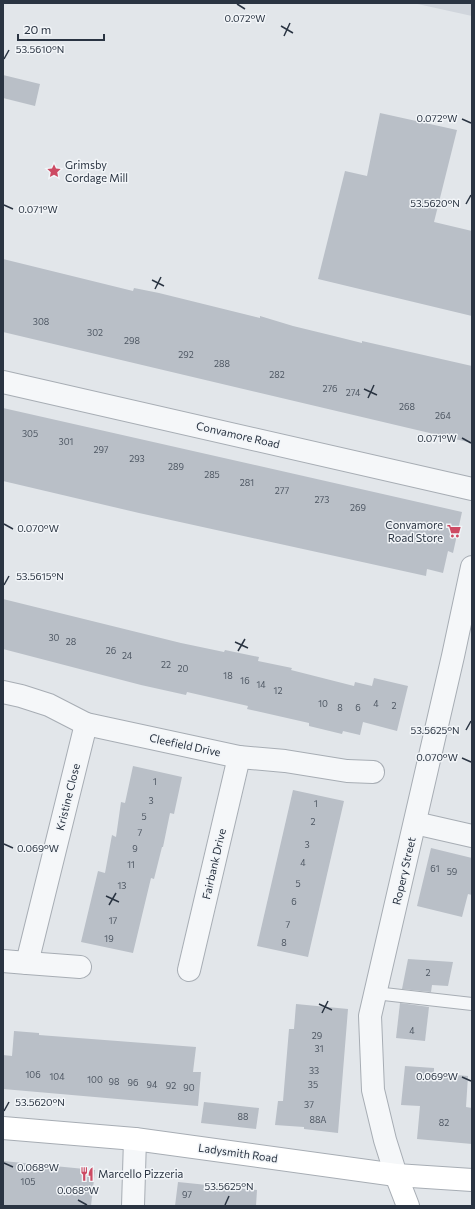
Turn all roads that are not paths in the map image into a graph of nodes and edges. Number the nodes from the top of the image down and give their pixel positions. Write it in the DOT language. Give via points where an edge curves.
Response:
graph roads {
  1 [pos="3,382"];
  2 [pos="472,489"];
  3 [pos="472,567"];
  4 [pos="3,692"];
  5 [pos="86,724"];
  6 [pos="239,757"];
  7 [pos="373,772"];
  8 [pos="415,824"];
  9 [pos="472,836"];
  10 [pos="3,961"];
  11 [pos="27,963"];
  12 [pos="80,967"];
  13 [pos="189,970"];
  14 [pos="375,993"];
  15 [pos="472,1004"];
  16 [pos="3,1128"];
  17 [pos="135,1139"];
  18 [pos="396,1175"];
  19 [pos="472,1180"];
  20 [pos="133,1206"];
  21 [pos="408,1206"];
  1 -- 2 [label="street, Convamore Road"];
  3 -- 8 [label="street, Ropery Street"];
  4 -- 5 [label="street, Cleefield Drive" via="49,705"];
  5 -- 6 [label="street, Cleefield Drive"];
  5 -- 11 [label="street, Kristine Close"];
  6 -- 7 [label="street, Cleefield Drive"];
  6 -- 13 [label="street, Fairbank Drive"];
  8 -- 9 [label="street"];
  8 -- 14 [label="street, Ropery Street"];
  10 -- 11 [label="street"];
  11 -- 12 [label="street"];
  14 -- 15 [label="lane"];
  14 -- 18 [label="street, Ropery Street" via="370,1016 373,1090"];
  16 -- 17 [label="street, Ladysmith Road"];
  17 -- 18 [label="street, Ladysmith Road"];
  17 -- 20 [label="street"];
  18 -- 19 [label="street, Ladysmith Road"];
  18 -- 21 [label="street"];
}
